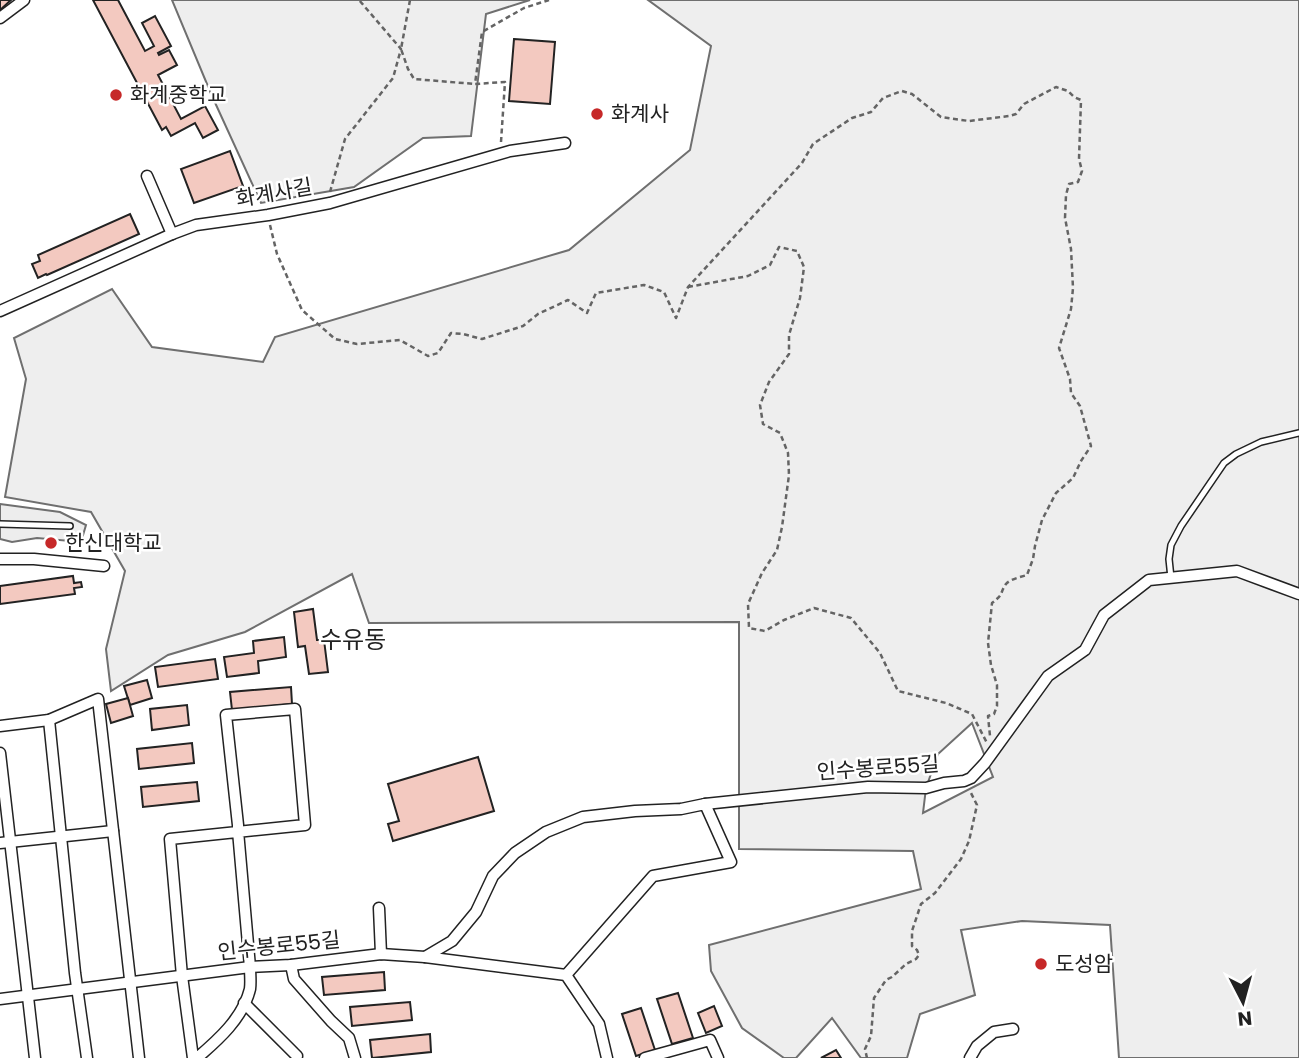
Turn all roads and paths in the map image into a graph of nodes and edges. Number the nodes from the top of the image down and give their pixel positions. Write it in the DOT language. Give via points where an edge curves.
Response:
graph roads {
  1 [pos="24,0"];
  2 [pos="359,0"];
  3 [pos="410,0"];
  4 [pos="549,0"];
  5 [pos="0,18"];
  6 [pos="401,49"];
  7 [pos="475,84"];
  8 [pos="565,143"];
  9 [pos="500,153"];
  10 [pos="147,176"];
  11 [pos="331,192"];
  12 [pos="268,215"];
  13 [pos="172,234"];
  14 [pos="688,287"];
  15 [pos="0,311"];
  16 [pos="1299,433"];
  17 [pos="0,524"];
  18 [pos="70,526"];
  19 [pos="0,559"];
  20 [pos="104,566"];
  21 [pos="1171,578"];
  22 [pos="1299,594"];
  23 [pos="48,720"];
  24 [pos="0,726"];
  25 [pos="987,743"];
  26 [pos="0,753"];
  27 [pos="985,763"];
  28 [pos="971,778"];
  29 [pos="705,804"];
  30 [pos="113,831"];
  31 [pos="238,831"];
  32 [pos="62,837"];
  33 [pos="5,843"];
  34 [pos="379,908"];
  35 [pos="381,954"];
  36 [pos="425,957"];
  37 [pos="291,965"];
  38 [pos="250,967"];
  39 [pos="566,975"];
  40 [pos="182,976"];
  41 [pos="131,983"];
  42 [pos="78,989"];
  43 [pos="27,996"];
  44 [pos="0,999"];
  45 [pos="244,1003"];
  46 [pos="1013,1030"];
  47 [pos="297,1056"];
  48 [pos="35,1058"];
  49 [pos="86,1058"];
  50 [pos="139,1058"];
  51 [pos="195,1058"];
  52 [pos="355,1058"];
  53 [pos="607,1058"];
  54 [pos="645,1058"];
  55 [pos="718,1058"];
  56 [pos="866,1058"];
  57 [pos="970,1058"];
  1 -- 5 [label="street"];
  2 -- 6 [label="path"];
  3 -- 6 [label="path"];
  4 -- 7 [label="path" via="524,8 482,32"];
  6 -- 7 [label="path" via="414,79"];
  6 -- 11 [label="path" via="393,78 345,139"];
  7 -- 9 [label="path" via="505,82"];
  8 -- 9 [label="street, 화계사길"];
  9 -- 12 [label="street, 화계사길" via="330,203"];
  10 -- 13 [label="street"];
  12 -- 13 [label="street, 화계사길" via="196,225"];
  12 -- 14 [label="path" via="277,254 302,310 335,339 358,344 400,340 428,356 438,353 452,333 482,340 523,326 568,300 587,313 596,293 644,285 664,292 676,318"];
  13 -- 15 [label="street, 화계사길"];
  14 -- 25 [label="path" via="748,276 770,265 779,247 797,251 804,267 789,354 769,382 760,405 763,424 780,433 788,453 789,475 777,550 748,604 749,628 765,631 814,608 851,618 880,653 898,691 972,714"];
  14 -- 25 [label="path" via="802,163 813,144 852,118 871,112 883,98 902,91 941,117 969,121 1009,117 1056,88 1081,100 1082,171 1078,182 1069,184 1065,218 1073,288 1059,348 1091,446 1042,520 1027,575 1006,584 1002,596 992,603 988,643 997,706 988,716 991,736"];
  16 -- 21 [label="lane" via="1261,442 1224,463 1171,545"];
  17 -- 18 [label="lane"];
  19 -- 20 [label="street"];
  21 -- 22 [label="street, 인수봉로55길" via="1237,571"];
  21 -- 27 [label="street, 인수봉로55길" via="1149,580 1104,615 1086,650 1048,676"];
  23 -- 24 [label="street"];
  23 -- 30 [label="street" via="98,699"];
  23 -- 32 [label="street"];
  25 -- 27 [label="path"];
  26 -- 33 [label="street"];
  27 -- 28 [label="street, 인수봉로55길"];
  28 -- 29 [label="street, 인수봉로55길" via="926,788 868,787"];
  28 -- 56 [label="path" via="970,791 977,805 970,841 956,866 921,904 912,931 912,946 919,955 886,980 874,998"];
  29 -- 36 [label="street, 인수봉로55길" via="583,817 546,832 515,853 493,876 476,912 452,941"];
  29 -- 39 [label="street" via="731,862 653,876"];
  30 -- 32 [label="street"];
  30 -- 41 [label="street"];
  31 -- 31 [label="street" via="226,715 295,709 305,825"];
  31 -- 38 [label="street"];
  31 -- 40 [label="street" via="170,839"];
  32 -- 33 [label="street"];
  32 -- 42 [label="street"];
  33 -- 43 [label="street"];
  34 -- 35 [label="street"];
  35 -- 36 [label="street, 인수봉로55길"];
  35 -- 37 [label="street, 인수봉로55길"];
  36 -- 39 [label="street"];
  37 -- 38 [label="street, 인수봉로55길"];
  37 -- 52 [label="street" via="294,979 349,1038"];
  38 -- 40 [label="street, 인수봉로55길"];
  38 -- 45 [label="street"];
  39 -- 53 [label="street" via="599,1024"];
  40 -- 41 [label="street, 인수봉로55길"];
  40 -- 51 [label="street"];
  41 -- 42 [label="street, 인수봉로55길"];
  41 -- 50 [label="street"];
  42 -- 43 [label="street, 인수봉로55길"];
  42 -- 49 [label="street"];
  43 -- 44 [label="street, 인수봉로55길"];
  43 -- 48 [label="street"];
  45 -- 47 [label="street"];
  45 -- 51 [label="street" via="220,1038"];
  46 -- 57 [label="street" via="994,1032 977,1045"];
  54 -- 55 [label="street" via="710,1040"];
}
